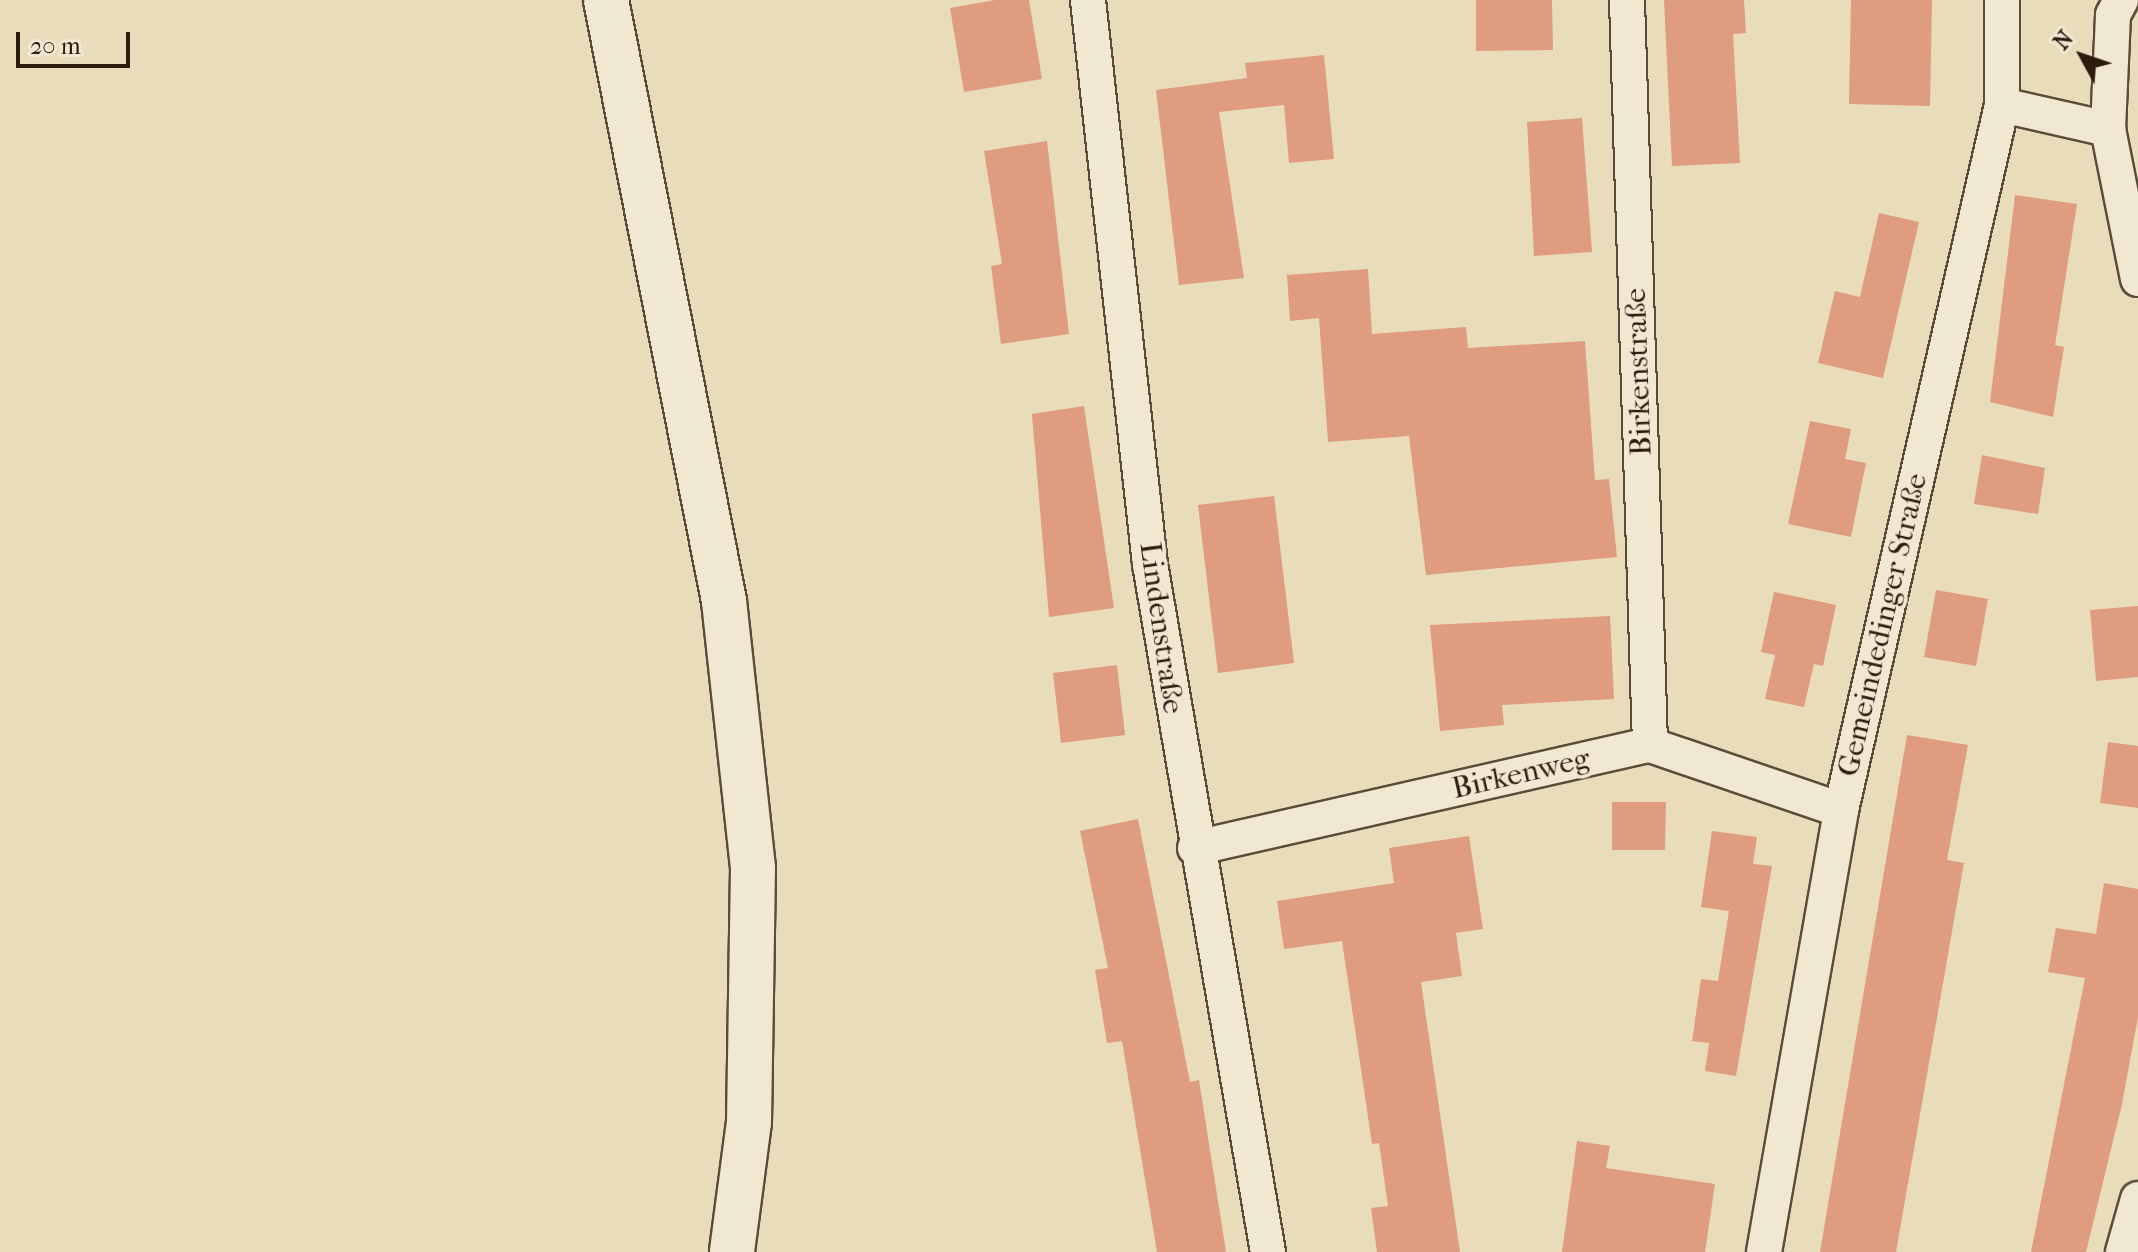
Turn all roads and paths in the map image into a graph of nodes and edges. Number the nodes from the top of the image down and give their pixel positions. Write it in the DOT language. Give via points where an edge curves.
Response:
graph roads {
  1 [pos="606,0"];
  2 [pos="1088,0"];
  3 [pos="1627,0"];
  4 [pos="2002,0"];
  5 [pos="2121,0"];
  6 [pos="2002,105"];
  7 [pos="2108,129"];
  8 [pos="2138,279"];
  9 [pos="1650,745"];
  10 [pos="1841,810"];
  11 [pos="1195,848"];
  12 [pos="2138,1199"];
  13 [pos="732,1252"];
  14 [pos="1268,1252"];
  15 [pos="1764,1252"];
  16 [pos="2123,1252"];
  1 -- 13 [label="main road" via="724,601 753,868 749,1122"];
  2 -- 11 [label="street, Lindenstraße" via="1150,564"];
  3 -- 9 [label="street, Birkenstraße"];
  4 -- 6 [label="street, Gemeindedinger Straße"];
  5 -- 7 [label="street" via="2113,15"];
  6 -- 7 [label="street"];
  6 -- 10 [label="street, Gemeindedinger Straße"];
  7 -- 8 [label="street"];
  9 -- 10 [label="street"];
  9 -- 11 [label="street, Birkenweg"];
  10 -- 15 [label="street, Gemeindedinger Straße"];
  11 -- 14 [label="street, Lindenstraße"];
  12 -- 16 [label="street"];
}
